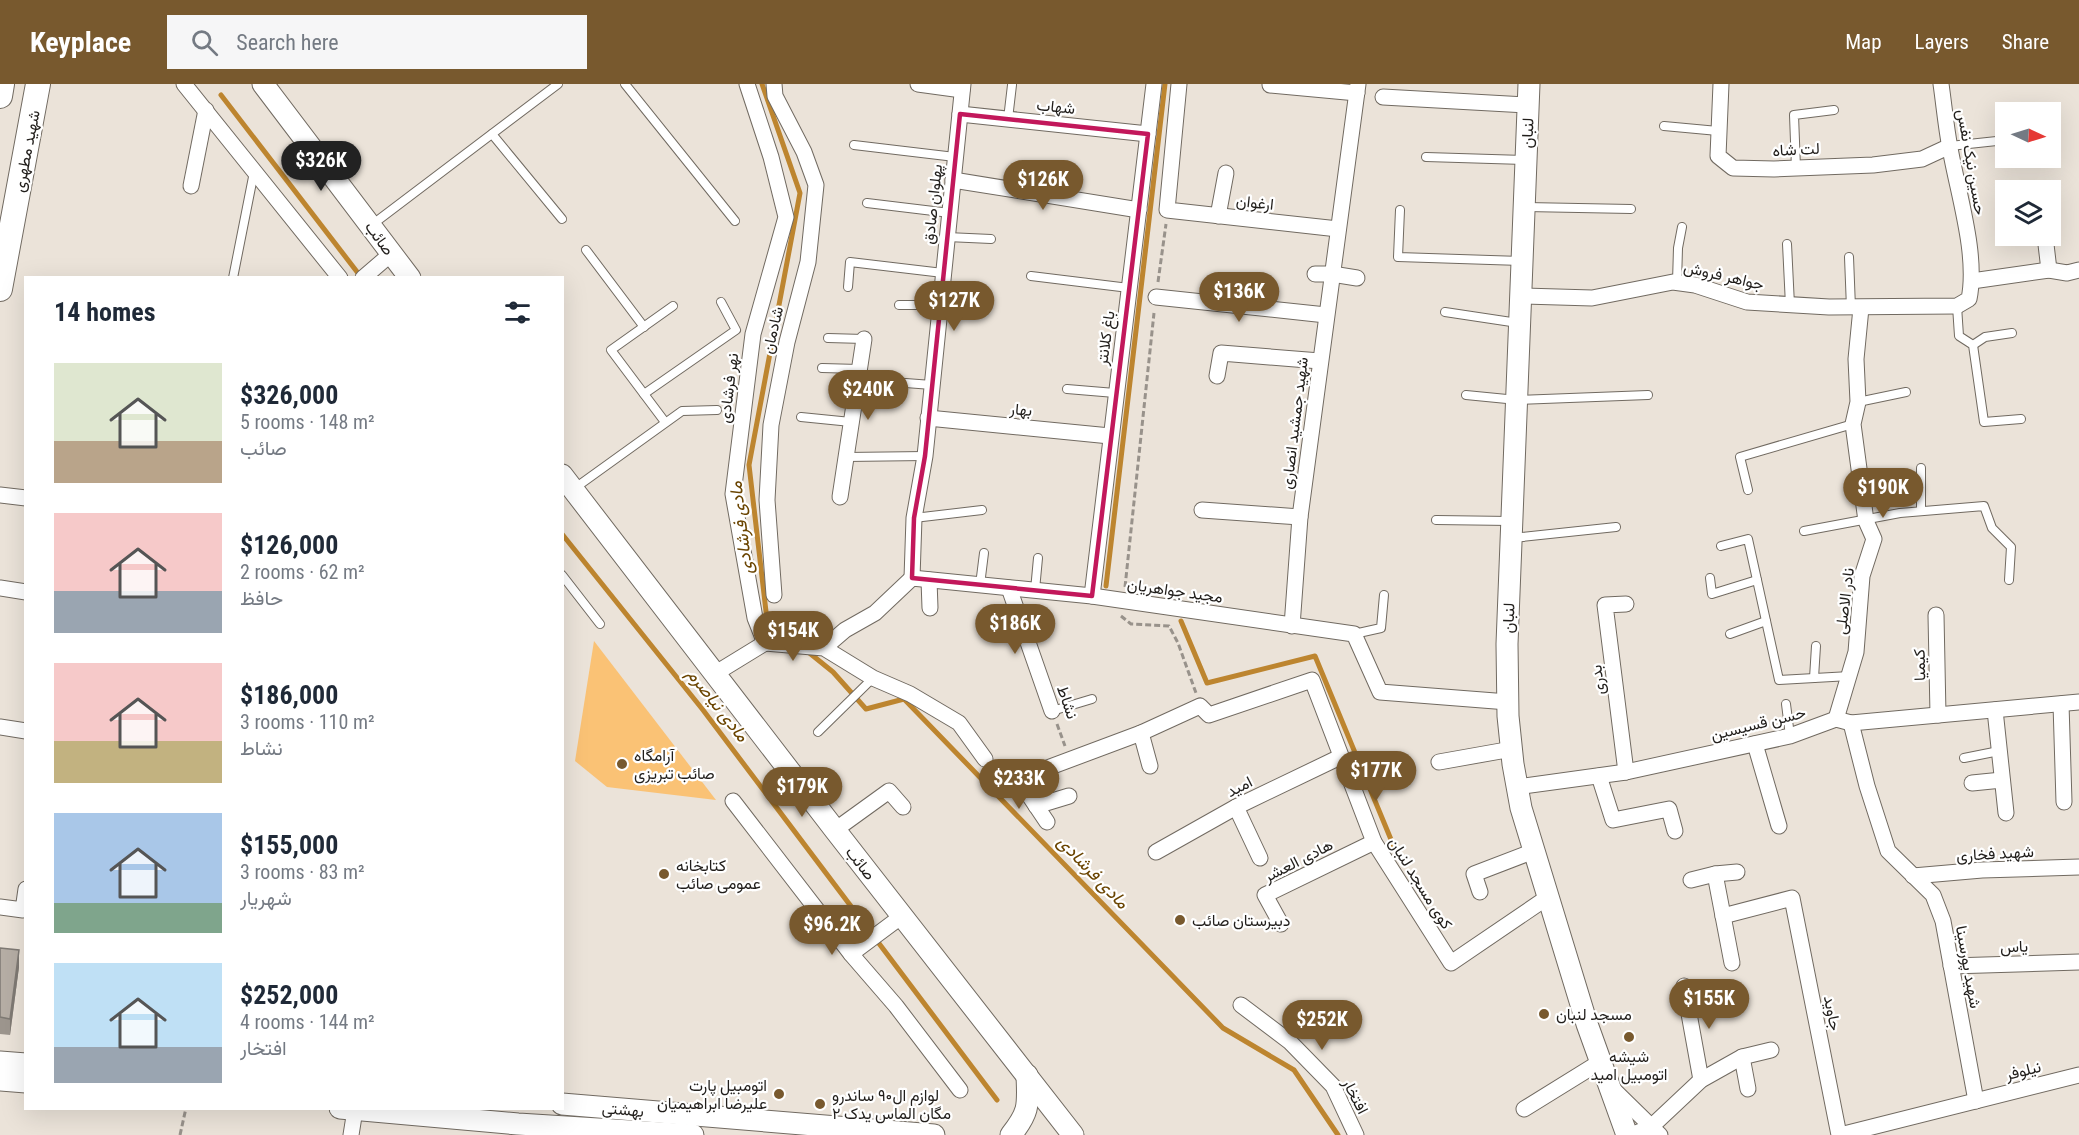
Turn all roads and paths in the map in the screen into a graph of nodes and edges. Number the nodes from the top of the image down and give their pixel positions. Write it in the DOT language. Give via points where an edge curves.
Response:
graph roads {
  1 [pos="2,84"];
  2 [pos="38,84"];
  3 [pos="184,84"];
  4 [pos="263,84"];
  5 [pos="558,84"];
  6 [pos="625,84"];
  7 [pos="747,84"];
  8 [pos="774,84"];
  9 [pos="918,84"];
  10 [pos="1154,84"];
  11 [pos="1179,84"];
  12 [pos="1529,84"];
  13 [pos="1721,84"];
  14 [pos="1941,84"];
  15 [pos="1012,85"];
  16 [pos="1270,85"];
  17 [pos="963,87"];
  18 [pos="1358,89"];
  19 [pos="0,96"];
  20 [pos="1383,97"];
  21 [pos="1528,105"];
  22 [pos="206,110"];
  23 [pos="1834,110"];
  24 [pos="960,114"];
  25 [pos="1008,119"];
  26 [pos="1664,126"];
  27 [pos="1718,130"];
  28 [pos="492,134"];
  29 [pos="1148,134"];
  30 [pos="1995,141"];
  31 [pos="854,145"];
  32 [pos="1950,146"];
  33 [pos="955,157"];
  34 [pos="1426,157"];
  35 [pos="1526,160"];
  36 [pos="1796,168"];
  37 [pos="254,172"];
  38 [pos="1226,173"];
  39 [pos="953,180"];
  40 [pos="191,186"];
  41 [pos="867,203"];
  42 [pos="1524,207"];
  43 [pos="1631,209"];
  44 [pos="1139,210"];
  45 [pos="1167,210"];
  46 [pos="1400,210"];
  47 [pos="950,213"];
  48 [pos="1218,216"];
  49 [pos="562,219"];
  50 [pos="735,222"];
  51 [pos="371,225"];
  52 [pos="1682,227"];
  53 [pos="1338,229"];
  54 [pos="947,237"];
  55 [pos="991,239"];
  56 [pos="1786,244"];
  57 [pos="2046,246"];
  58 [pos="586,250"];
  59 [pos="392,253"];
  60 [pos="1850,257"];
  61 [pos="1522,261"];
  62 [pos="2049,270"];
  63 [pos="2079,270"];
  64 [pos="944,273"];
  65 [pos="1315,274"];
  66 [pos="1332,274"];
  67 [pos="233,276"];
  68 [pos="338,276"];
  69 [pos="365,276"];
  70 [pos="409,276"];
  71 [pos="1031,276"];
  72 [pos="1357,278"];
  73 [pos="1972,281"];
  74 [pos="1677,282"];
  75 [pos="848,287"];
  76 [pos="1129,288"];
  77 [pos="0,289"];
  78 [pos="1521,296"];
  79 [pos="1156,297"];
  80 [pos="721,302"];
  81 [pos="899,305"];
  82 [pos="940,305"];
  83 [pos="1790,305"];
  84 [pos="674,306"];
  85 [pos="1957,306"];
  86 [pos="1856,308"];
  87 [pos="975,312"];
  88 [pos="1445,312"];
  89 [pos="1326,315"];
  90 [pos="1520,323"];
  91 [pos="644,327"];
  92 [pos="2012,333"];
  93 [pos="828,338"];
  94 [pos="864,339"];
  95 [pos="1973,345"];
  96 [pos="1320,361"];
  97 [pos="822,368"];
  98 [pos="860,369"];
  99 [pos="1217,376"];
  100 [pos="879,381"];
  101 [pos="932,385"];
  102 [pos="1067,389"];
  103 [pos="1906,392"];
  104 [pos="1115,393"];
  105 [pos="644,394"];
  106 [pos="1466,395"];
  107 [pos="1648,395"];
  108 [pos="1517,400"];
  109 [pos="1858,402"];
  110 [pos="717,410"];
  111 [pos="801,417"];
  112 [pos="928,418"];
  113 [pos="2021,419"];
  114 [pos="665,422"];
  115 [pos="851,422"];
  116 [pos="1853,424"];
  117 [pos="1110,436"];
  118 [pos="925,456"];
  119 [pos="846,457"];
  120 [pos="1921,468"];
  121 [pos="568,482"];
  122 [pos="1748,490"];
  123 [pos="0,495"];
  124 [pos="840,497"];
  125 [pos="24,498"];
  126 [pos="982,510"];
  127 [pos="1202,510"];
  128 [pos="1922,511"];
  129 [pos="1300,517"];
  130 [pos="914,518"];
  131 [pos="1866,518"];
  132 [pos="1436,520"];
  133 [pos="1616,527"];
  134 [pos="1512,530"];
  135 [pos="1804,531"];
  136 [pos="1721,546"];
  137 [pos="984,553"];
  138 [pos="1038,558"];
  139 [pos="564,578"];
  140 [pos="912,578"];
  141 [pos="1710,578"];
  142 [pos="929,580"];
  143 [pos="1757,580"];
  144 [pos="2009,580"];
  145 [pos="980,585"];
  146 [pos="0,588"];
  147 [pos="1009,588"];
  148 [pos="1035,590"];
  149 [pos="24,592"];
  150 [pos="774,595"];
  151 [pos="1384,595"];
  152 [pos="1092,596"];
  153 [pos="1123,601"];
  154 [pos="1626,604"];
  155 [pos="930,608"];
  156 [pos="1936,615"];
  157 [pos="1766,621"];
  158 [pos="600,624"];
  159 [pos="1292,626"];
  160 [pos="1730,633"];
  161 [pos="1354,634"];
  162 [pos="765,643"];
  163 [pos="1816,646"];
  164 [pos="824,648"];
  165 [pos="716,673"];
  166 [pos="1850,676"];
  167 [pos="873,678"];
  168 [pos="1814,678"];
  169 [pos="1092,699"];
  170 [pos="1508,702"];
  171 [pos="2079,702"];
  172 [pos="1786,704"];
  173 [pos="2061,704"];
  174 [pos="1200,706"];
  175 [pos="1995,710"];
  176 [pos="1053,711"];
  177 [pos="1938,715"];
  178 [pos="1844,721"];
  179 [pos="0,727"];
  180 [pos="24,731"];
  181 [pos="818,732"];
  182 [pos="1141,733"];
  183 [pos="1790,736"];
  184 [pos="1755,744"];
  185 [pos="1512,749"];
  186 [pos="1999,751"];
  187 [pos="1340,757"];
  188 [pos="1964,758"];
  189 [pos="985,759"];
  190 [pos="1070,760"];
  191 [pos="1439,762"];
  192 [pos="1150,766"];
  193 [pos="1626,772"];
  194 [pos="1599,776"];
  195 [pos="2002,780"];
  196 [pos="1972,783"];
  197 [pos="1517,787"];
  198 [pos="1069,796"];
  199 [pos="733,801"];
  200 [pos="2064,802"];
  201 [pos="1036,806"];
  202 [pos="903,807"];
  203 [pos="1236,807"];
  204 [pos="2006,813"];
  205 [pos="1047,822"];
  206 [pos="1779,826"];
  207 [pos="835,830"];
  208 [pos="1675,831"];
  209 [pos="1374,842"];
  210 [pos="1534,851"];
  211 [pos="1156,852"];
  212 [pos="1260,858"];
  213 [pos="2079,867"];
  214 [pos="1737,872"];
  215 [pos="1715,874"];
  216 [pos="1913,876"];
  217 [pos="1691,880"];
  218 [pos="1480,892"];
  219 [pos="1548,897"];
  220 [pos="24,903"];
  221 [pos="0,907"];
  222 [pos="902,916"];
  223 [pos="1723,916"];
  224 [pos="1281,924"];
  225 [pos="855,951"];
  226 [pos="2079,962"];
  227 [pos="1732,963"];
  228 [pos="1951,966"];
  229 [pos="1684,986"];
  230 [pos="1241,1005"];
  231 [pos="1771,1050"];
  232 [pos="1742,1058"];
  233 [pos="0,1062"];
  234 [pos="1600,1062"];
  235 [pos="24,1064"];
  236 [pos="1027,1075"];
  237 [pos="2079,1075"];
  238 [pos="0,1080"];
  239 [pos="1701,1080"];
  240 [pos="24,1082"];
  241 [pos="1611,1088"];
  242 [pos="1748,1089"];
  243 [pos="960,1090"];
  244 [pos="1976,1101"];
  245 [pos="564,1104"];
  246 [pos="1524,1109"];
  247 [pos="186,1110"];
  248 [pos="348,1110"];
  249 [pos="371,1110"];
  250 [pos="439,1113"];
  251 [pos="1656,1131"];
  252 [pos="180,1135"];
  253 [pos="351,1135"];
  254 [pos="693,1135"];
  255 [pos="934,1135"];
  256 [pos="1011,1135"];
  257 [pos="1073,1135"];
  258 [pos="1356,1135"];
  259 [pos="1629,1135"];
  260 [pos="1840,1135"];
  1 -- 19 [label="main road"];
  2 -- 77 [label="main road, شهید مطهری"];
  3 -- 22 [label="street"];
  4 -- 51 [label="main road, صائب"];
  5 -- 28 [label="lane"];
  6 -- 50 [label="lane"];
  7 -- 162 [label="street, نهر فرشادی" via="786,217 753,334 733,494 755,618"];
  8 -- 150 [label="street, شادمان" via="816,185 808,262 771,425 767,500"];
  9 -- 17 [label="street"];
  10 -- 29 [label="street, باغ کلانتر"];
  11 -- 45 [label="street"];
  12 -- 21 [label="main road, لنبان"];
  13 -- 27 [label="street, لت شاه"];
  14 -- 32 [label="street, حسین نیک نفس"];
  15 -- 25 [label="lane"];
  16 -- 18 [label="street"];
  17 -- 24 [label="street, پهلوان صادق"];
  18 -- 53 [label="street, شهید جمشید انصاری"];
  20 -- 21 [label="street"];
  21 -- 35 [label="main road, لنبان"];
  22 -- 37 [label="street"];
  22 -- 40 [label="street"];
  23 -- 36 [label="lane" via="1794,115"];
  24 -- 25 [label="street, شهاب"];
  24 -- 33 [label="street, پهلوان صادق"];
  25 -- 29 [label="street, شهاب"];
  26 -- 27 [label="lane"];
  27 -- 36 [label="street, لت شاه" via="1718,156 1733,168"];
  28 -- 49 [label="lane"];
  28 -- 51 [label="lane"];
  29 -- 44 [label="street, باغ کلانتر"];
  30 -- 32 [label="lane"];
  31 -- 33 [label="lane"];
  32 -- 36 [label="street, لت شاه" via="1922,159"];
  32 -- 73 [label="street, حسین نیک نفس"];
  33 -- 39 [label="street, پهلوان صادق"];
  34 -- 35 [label="lane"];
  35 -- 42 [label="main road, لنبان"];
  37 -- 67 [label="lane"];
  37 -- 68 [label="street"];
  38 -- 48 [label="street"];
  39 -- 44 [label="street"];
  39 -- 47 [label="street, پهلوان صادق"];
  41 -- 47 [label="lane"];
  42 -- 43 [label="lane"];
  42 -- 61 [label="main road, لنبان"];
  44 -- 76 [label="street, باغ کلانتر"];
  45 -- 48 [label="street, ارغوان"];
  45 -- 79 [label="path"];
  46 -- 61 [label="lane" via="1398,257"];
  47 -- 54 [label="street, پهلوان صادق"];
  48 -- 53 [label="street, ارغوان"];
  51 -- 59 [label="main road, صائب"];
  52 -- 74 [label="lane"];
  53 -- 66 [label="street, شهید جمشید انصاری"];
  54 -- 55 [label="lane"];
  54 -- 64 [label="street, پهلوان صادق"];
  56 -- 83 [label="lane"];
  57 -- 62 [label="street"];
  58 -- 91 [label="lane"];
  59 -- 69 [label="street"];
  59 -- 70 [label="main road, صائب"];
  60 -- 86 [label="lane"];
  61 -- 78 [label="main road, لنبان"];
  62 -- 63 [label="street"];
  62 -- 73 [label="street"];
  64 -- 75 [label="lane" via="850,262"];
  64 -- 82 [label="street, پهلوان صادق"];
  65 -- 66 [label="street"];
  66 -- 72 [label="street"];
  66 -- 89 [label="street, شهید جمشید انصاری"];
  71 -- 76 [label="lane"];
  73 -- 85 [label="street" via="1969,299"];
  74 -- 78 [label="street, جواهر فروش" via="1592,298"];
  74 -- 83 [label="street, جواهر فروش" via="1747,302"];
  76 -- 104 [label="street, باغ کلانتر"];
  78 -- 90 [label="main road, لنبان"];
  79 -- 89 [label="street"];
  79 -- 153 [label="path"];
  80 -- 105 [label="lane" via="736,330"];
  81 -- 82 [label="lane"];
  82 -- 87 [label="lane"];
  82 -- 101 [label="street, پهلوان صادق"];
  83 -- 86 [label="street, جواهر فروش"];
  84 -- 91 [label="lane"];
  85 -- 86 [label="street, جواهر فروش"];
  85 -- 95 [label="lane" via="1959,336"];
  86 -- 109 [label="street, نادر الاصلی"];
  88 -- 90 [label="lane"];
  89 -- 96 [label="street, شهید جمشید انصاری"];
  90 -- 108 [label="main road, لنبان"];
  91 -- 105 [label="lane" via="611,350"];
  92 -- 95 [label="lane" via="1985,337"];
  93 -- 94 [label="lane"];
  94 -- 98 [label="street"];
  95 -- 113 [label="lane" via="1984,422"];
  96 -- 99 [label="street" via="1221,353"];
  96 -- 129 [label="street, شهید جمشید انصاری"];
  97 -- 98 [label="lane"];
  98 -- 115 [label="street"];
  100 -- 101 [label="lane"];
  101 -- 112 [label="street, پهلوان صادق"];
  102 -- 104 [label="lane"];
  103 -- 109 [label="lane"];
  104 -- 117 [label="street, باغ کلانتر"];
  105 -- 114 [label="lane"];
  106 -- 108 [label="lane"];
  107 -- 108 [label="lane"];
  108 -- 134 [label="main road, لنبان"];
  109 -- 116 [label="street, نادر الاصلی"];
  110 -- 114 [label="lane" via="682,411"];
  111 -- 115 [label="lane"];
  112 -- 117 [label="street, بهار"];
  112 -- 118 [label="street, پهلوان صادق"];
  114 -- 121 [label="lane"];
  115 -- 119 [label="street"];
  116 -- 122 [label="lane" via="1740,457"];
  116 -- 131 [label="street, نادر الاصلی"];
  117 -- 152 [label="street, باغ کلانتر"];
  118 -- 119 [label="lane"];
  118 -- 130 [label="street, پهلوان صادق"];
  119 -- 124 [label="street"];
  120 -- 128 [label="lane"];
  121 -- 165 [label="main road, صائب"];
  123 -- 125 [label="street"];
  126 -- 130 [label="lane"];
  127 -- 129 [label="street"];
  128 -- 131 [label="lane"];
  128 -- 144 [label="lane" via="1984,506 1992,528 2011,547"];
  129 -- 159 [label="street, شهید جمشید انصاری"];
  130 -- 140 [label="street, پهلوان صادق"];
  131 -- 135 [label="lane"];
  131 -- 166 [label="street, نادر الاصلی" via="1874,539 1862,576 1856,652"];
  132 -- 134 [label="lane"];
  133 -- 134 [label="lane"];
  134 -- 170 [label="main road, لنبان"];
  136 -- 143 [label="lane" via="1748,539"];
  137 -- 145 [label="lane"];
  138 -- 148 [label="lane"];
  139 -- 158 [label="lane"];
  140 -- 142 [label="street, مجید جواهریان"];
  140 -- 164 [label="street" via="875,613 844,630"];
  141 -- 143 [label="lane" via="1712,594"];
  142 -- 145 [label="street, مجید جواهریان"];
  142 -- 155 [label="street"];
  143 -- 157 [label="lane"];
  145 -- 147 [label="street, مجید جواهریان"];
  146 -- 149 [label="street"];
  147 -- 148 [label="street, مجید جواهریان"];
  147 -- 176 [label="street, نشاط"];
  148 -- 152 [label="street, مجید جواهریان"];
  151 -- 161 [label="lane" via="1381,628"];
  152 -- 153 [label="street, مجید جواهریان"];
  152 -- 174 [label="path" via="1131,624 1169,626"];
  153 -- 159 [label="street, مجید جواهریان"];
  154 -- 193 [label="street, بدری" via="1605,605"];
  156 -- 177 [label="street, کیمیا"];
  157 -- 160 [label="lane"];
  157 -- 168 [label="lane" via="1779,680"];
  159 -- 161 [label="street, مجید جواهریان"];
  161 -- 170 [label="street" via="1380,692"];
  162 -- 164 [label="street"];
  162 -- 165 [label="street"];
  163 -- 168 [label="lane"];
  164 -- 167 [label="street"];
  165 -- 207 [label="main road, صائب"];
  166 -- 168 [label="lane"];
  166 -- 178 [label="street, نادر الاصلی"];
  167 -- 181 [label="lane"];
  167 -- 189 [label="street" via="959,723"];
  169 -- 176 [label="lane"];
  170 -- 185 [label="main road, لنبان"];
  171 -- 173 [label="street, حسن قسیسین"];
  172 -- 183 [label="lane"];
  173 -- 175 [label="street, حسن قسیسین"];
  173 -- 200 [label="street"];
  174 -- 182 [label="street"];
  174 -- 187 [label="street, کوی مسجد لنبان" via="1209,715 1312,680"];
  175 -- 177 [label="street, حسن قسیسین"];
  175 -- 186 [label="street"];
  176 -- 190 [label="path, نشاط"];
  177 -- 178 [label="street, حسن قسیسین"];
  178 -- 183 [label="street, حسن قسیسین"];
  178 -- 216 [label="street, شهید پورسینا" via="1888,851"];
  179 -- 180 [label="street"];
  182 -- 190 [label="street"];
  182 -- 192 [label="street"];
  183 -- 184 [label="street, حسن قسیسین"];
  184 -- 193 [label="street, حسن قسیسین"];
  184 -- 206 [label="street"];
  185 -- 191 [label="street"];
  185 -- 197 [label="main road, لنبان"];
  186 -- 188 [label="lane"];
  186 -- 195 [label="street"];
  187 -- 203 [label="street, امید"];
  187 -- 209 [label="street, کوی مسجد لنبان"];
  190 -- 201 [label="street" via="1018,779"];
  193 -- 194 [label="street, حسن قسیسین"];
  194 -- 197 [label="street, حسن قسیسین"];
  194 -- 208 [label="street" via="1613,820 1669,809"];
  195 -- 196 [label="street"];
  195 -- 204 [label="street"];
  197 -- 210 [label="main road, لنبان"];
  198 -- 201 [label="street"];
  199 -- 225 [label="street"];
  201 -- 205 [label="street"];
  202 -- 207 [label="street" via="889,791"];
  203 -- 211 [label="street, امید"];
  203 -- 212 [label="street"];
  207 -- 222 [label="main road, صائب"];
  209 -- 219 [label="street, کوی مسجد لنبان" via="1451,963"];
  209 -- 224 [label="street, هادی العشر" via="1266,895"];
  210 -- 218 [label="street" via="1474,874"];
  210 -- 219 [label="main road, لنبان"];
  213 -- 216 [label="street, شهید فخاری"];
  214 -- 215 [label="street"];
  215 -- 217 [label="street"];
  215 -- 223 [label="street"];
  216 -- 228 [label="street, شهید پورسینا" via="1933,895 1938,906"];
  219 -- 234 [label="main road, لنبان"];
  220 -- 221 [label="street" via="23,910"];
  222 -- 225 [label="street"];
  222 -- 236 [label="main road, صائب"];
  223 -- 227 [label="street"];
  223 -- 260 [label="street, جاوید" via="1792,898"];
  225 -- 243 [label="street"];
  226 -- 228 [label="street, یاس"];
  228 -- 244 [label="street, شهید پورسینا"];
  229 -- 239 [label="street"];
  230 -- 258 [label="street, افتخار" via="1290,1041 1333,1086"];
  231 -- 232 [label="street"];
  232 -- 239 [label="street"];
  232 -- 242 [label="street"];
  233 -- 235 [label="main road"];
  234 -- 241 [label="main road, لنبان"];
  234 -- 246 [label="street"];
  236 -- 256 [label="main road" via="1028,1106"];
  236 -- 257 [label="main road, صائب"];
  237 -- 244 [label="street, نیلوفر"];
  238 -- 240 [label="main road"];
  239 -- 251 [label="street"];
  241 -- 251 [label="street"];
  241 -- 259 [label="main road, لنبان"];
  244 -- 260 [label="street"];
  245 -- 255 [label="main road, بهشتی"];
  247 -- 252 [label="path"];
  248 -- 253 [label="street"];
  249 -- 250 [label="main road"];
  250 -- 254 [label="main road"];
  251 -- 259 [label="street"];
}
